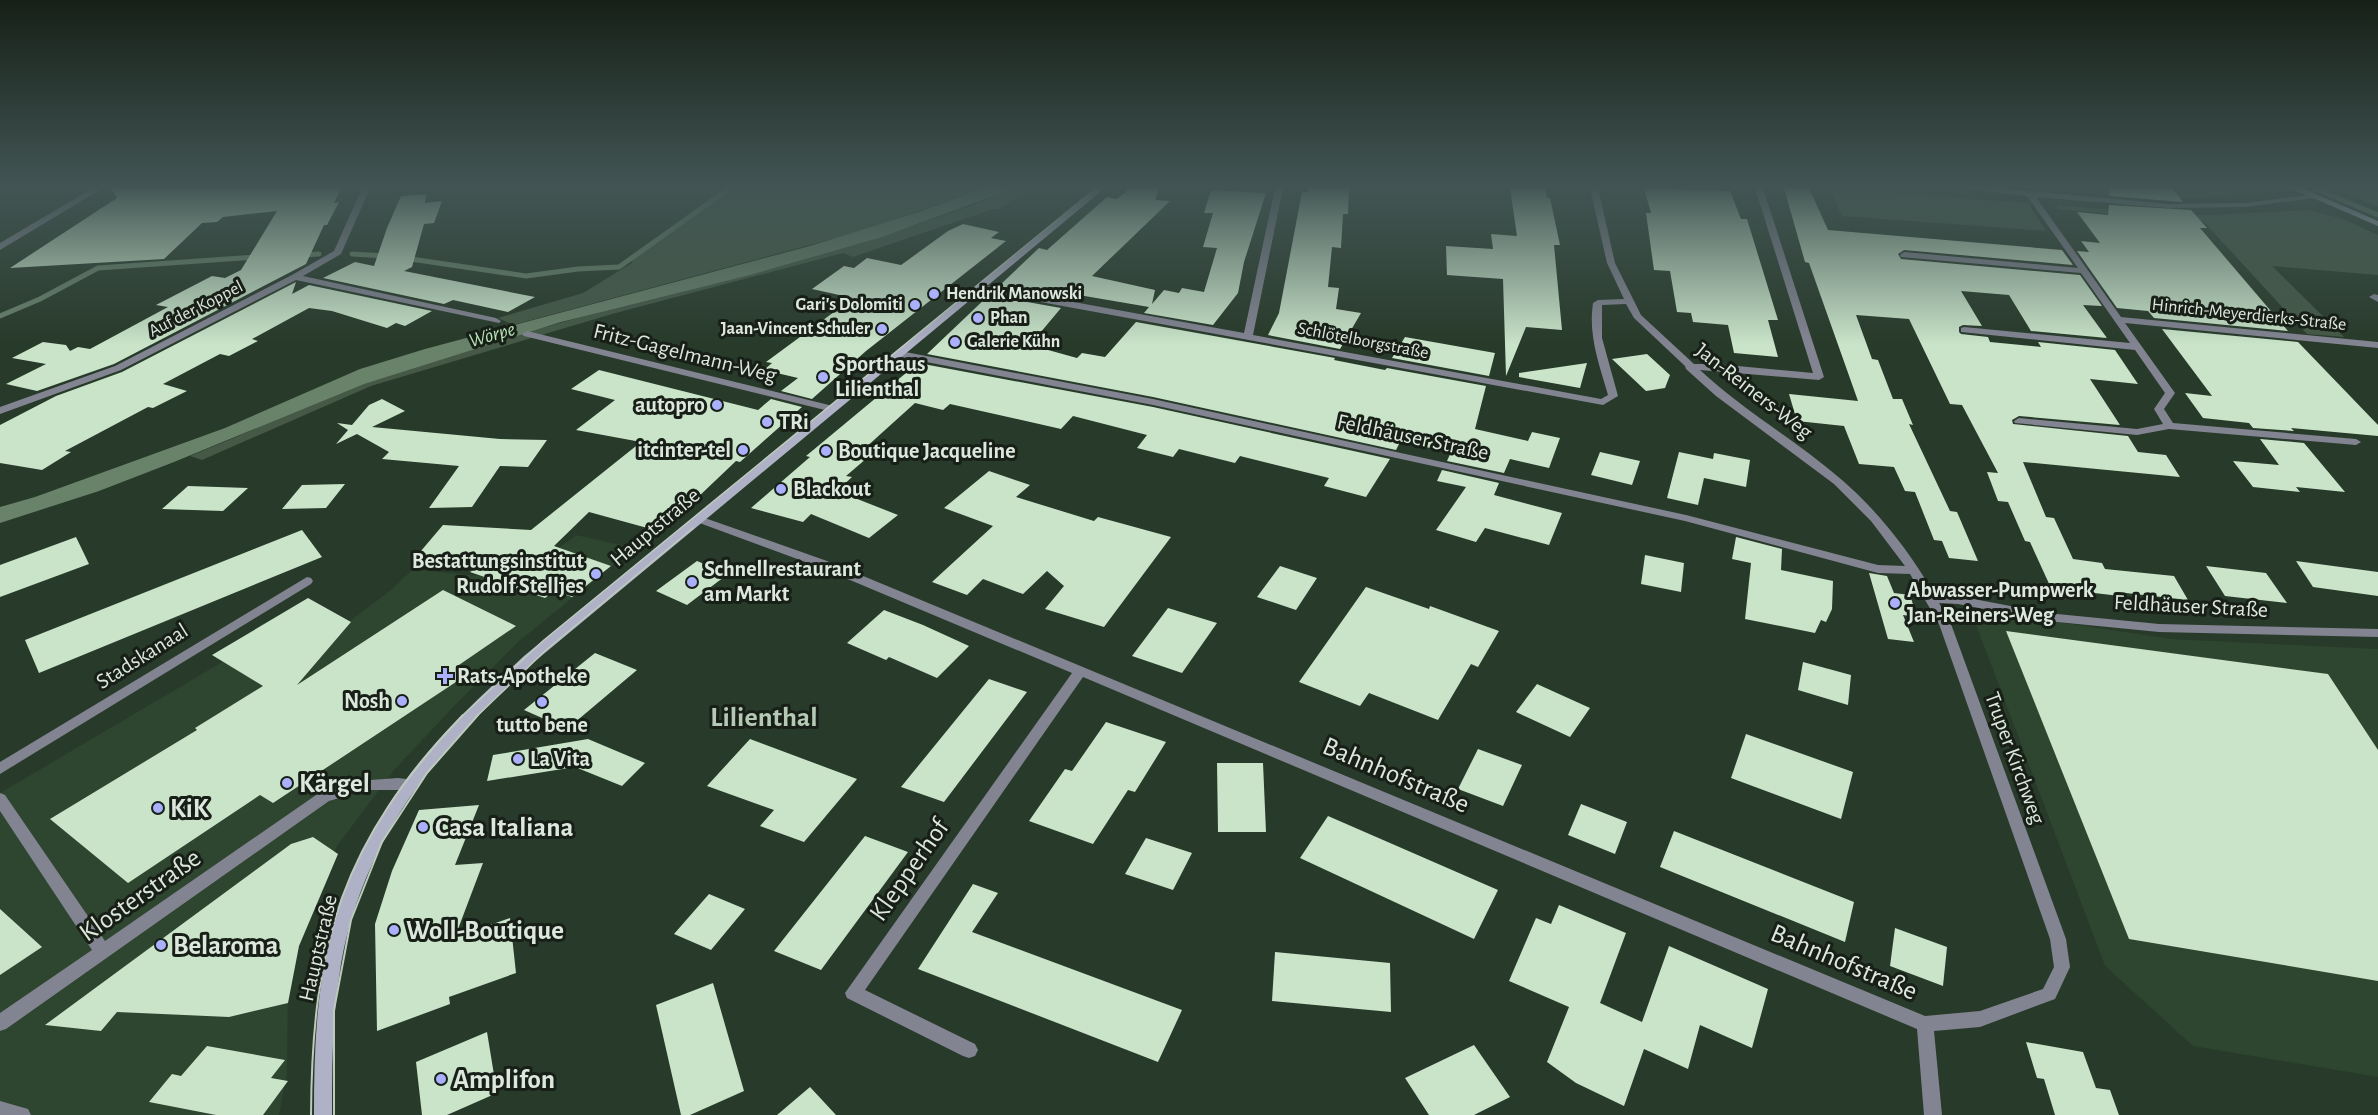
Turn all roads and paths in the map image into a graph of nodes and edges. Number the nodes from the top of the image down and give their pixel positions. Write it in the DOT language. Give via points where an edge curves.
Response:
graph roads {
  1 [pos="343,240"];
  2 [pos="1039,240"];
  3 [pos="1268,240"];
  4 [pos="1606,240"];
  5 [pos="1776,240"];
  6 [pos="2062,240"];
  7 [pos="1904,255"];
  8 [pos="2084,271"];
  9 [pos="295,277"];
  10 [pos="981,288"];
  11 [pos="1629,302"];
  12 [pos="2117,319"];
  13 [pos="496,321"];
  14 [pos="1964,330"];
  15 [pos="527,334"];
  16 [pos="1248,336"];
  17 [pos="2378,345"];
  18 [pos="2137,347"];
  19 [pos="900,354"];
  20 [pos="1689,367"];
  21 [pos="832,409"];
  22 [pos="0,411"];
  23 [pos="2019,421"];
  24 [pos="2169,426"];
  25 [pos="2356,442"];
  26 [pos="698,519"];
  27 [pos="1914,570"];
  28 [pos="307,581"];
  29 [pos="1931,598"];
  30 [pos="2378,633"];
  31 [pos="1081,670"];
  32 [pos="0,769"];
  33 [pos="410,784"];
  34 [pos="0,799"];
  35 [pos="103,952"];
  36 [pos="2062,967"];
  37 [pos="0,1023"];
  38 [pos="1925,1024"];
  39 [pos="969,1050"];
  40 [pos="0,1110"];
  41 [pos="22,1115"];
  42 [pos="323,1115"];
  43 [pos="1933,1115"];
  1 -- 9 [label="street, Auf der Koppel" via="338,252"];
  2 -- 10 [label="street, Hauptstraße"];
  3 -- 16 [label="street"];
  4 -- 11 [label="street, Jan-Reiners-Weg" via="1611,263"];
  5 -- 20 [label="street" via="1819,377"];
  6 -- 8 [label="street"];
  7 -- 8 [label="street"];
  8 -- 12 [label="street"];
  9 -- 13 [label="street"];
  9 -- 22 [label="street, Auf der Koppel" via="118,368"];
  10 -- 16 [label="street, Schlötelborgstraße"];
  10 -- 19 [label="street, Hauptstraße"];
  11 -- 16 [label="street, Schlötelborgstraße" via="1598,303 1595,314 1596,334 1613,396 1603,402"];
  11 -- 20 [label="street, Jan-Reiners-Weg" via="1637,316"];
  12 -- 17 [label="street, Hinrich-Meyerdierks-Straße"];
  12 -- 18 [label="street"];
  14 -- 18 [label="street"];
  15 -- 21 [label="street, Fritz-Gagelmann-Weg"];
  18 -- 24 [label="street" via="2170,393 2158,409"];
  19 -- 21 [label="street, Hauptstraße"];
  19 -- 27 [label="street, Feldhäuser Straße" via="1153,402 1663,513 1878,569"];
  20 -- 27 [label="street, Jan-Reiners-Weg" via="1838,482 1875,519"];
  21 -- 26 [label="street, Hauptstraße"];
  23 -- 24 [label="street" via="2137,432"];
  24 -- 25 [label="street"];
  26 -- 31 [label="street, Bahnhofstraße" via="824,564"];
  26 -- 33 [label="street, Hauptstraße" via="504,681 453,731"];
  27 -- 29 [label="street, Truper Kirchweg"];
  28 -- 32 [label="street, Stadskanaal"];
  29 -- 30 [label="street, Feldhäuser Straße" via="2048,617 2159,628"];
  29 -- 36 [label="street, Truper Kirchweg" via="1945,624 2058,939"];
  31 -- 38 [label="street, Bahnhofstraße"];
  31 -- 39 [label="street, Klepperhof" via="853,993"];
  33 -- 35 [label="street, Klosterstraße" via="358,784 324,797"];
  33 -- 42 [label="street, Hauptstraße" via="365,861 339,932 323,1021"];
  34 -- 35 [label="street"];
  35 -- 37 [label="street, Klosterstraße"];
  36 -- 38 [label="street, Bahnhofstraße" via="2049,994 1980,1019"];
  38 -- 43 [label="street"];
  40 -- 41 [label="street"];
}
